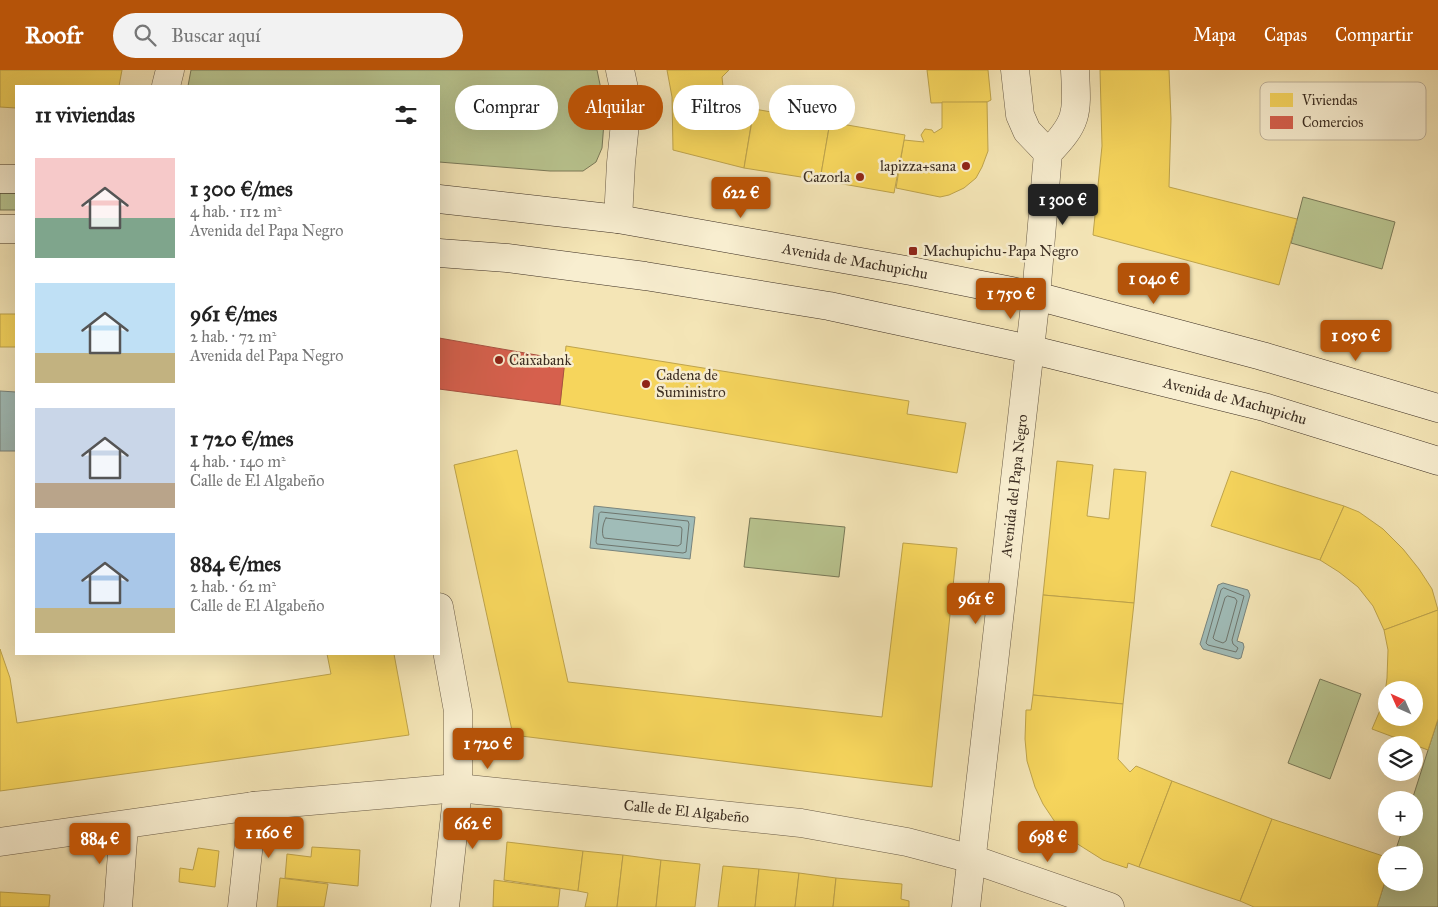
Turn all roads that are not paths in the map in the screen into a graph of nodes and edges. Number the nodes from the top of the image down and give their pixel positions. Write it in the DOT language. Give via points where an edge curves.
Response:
graph roads {
  1 [pos="170,70"];
  2 [pos="620,70"];
  3 [pos="1015,70"];
  4 [pos="1075,70"];
  5 [pos="166,85"];
  6 [pos="1048,153"];
  7 [pos="0,179"];
  8 [pos="15,179"];
  9 [pos="440,199"];
  10 [pos="618,219"];
  11 [pos="0,229"];
  12 [pos="15,229"];
  13 [pos="440,252"];
  14 [pos="1036,296"];
  15 [pos="1029,349"];
  16 [pos="1438,408"];
  17 [pos="1438,460"];
  18 [pos="440,613"];
  19 [pos="458,788"];
  20 [pos="253,806"];
  21 [pos="124,826"];
  22 [pos="0,842"];
  23 [pos="972,858"];
  24 [pos="118,907"];
  25 [pos="242,907"];
  26 [pos="445,907"];
  27 [pos="966,907"];
  28 [pos="1110,907"];
  1 -- 5 [label="street"];
  2 -- 10 [label="street" via="627,103"];
  3 -- 6 [label="street" via="1020,115 1027,131"];
  4 -- 6 [label="street" via="1077,104 1073,122"];
  6 -- 14 [label="street, Avenida del Papa Negro"];
  7 -- 8 [label="street"];
  9 -- 10 [label="street, Avenida de Machupichu"];
  10 -- 14 [label="street, Avenida de Machupichu"];
  11 -- 12 [label="street"];
  13 -- 15 [label="street, Avenida de Machupichu" via="646,276 810,303"];
  14 -- 15 [label="street, Avenida del Papa Negro"];
  14 -- 16 [label="street, Avenida de Machupichu" via="1262,356"];
  15 -- 17 [label="street, Avenida de Machupichu" via="1264,407"];
  15 -- 23 [label="street, Avenida del Papa Negro"];
  18 -- 19 [label="street" via="458,711"];
  19 -- 20 [label="street, Calle de El Algabeño"];
  19 -- 23 [label="street, Calle de El Algabeño" via="801,823 907,842"];
  19 -- 26 [label="street"];
  20 -- 21 [label="street, Calle de El Algabeño"];
  20 -- 25 [label="street"];
  21 -- 22 [label="street, Calle de El Algabeño"];
  21 -- 24 [label="street"];
  23 -- 27 [label="street, Avenida del Papa Negro"];
  23 -- 28 [label="street, Calle de El Algabeño"];
}
